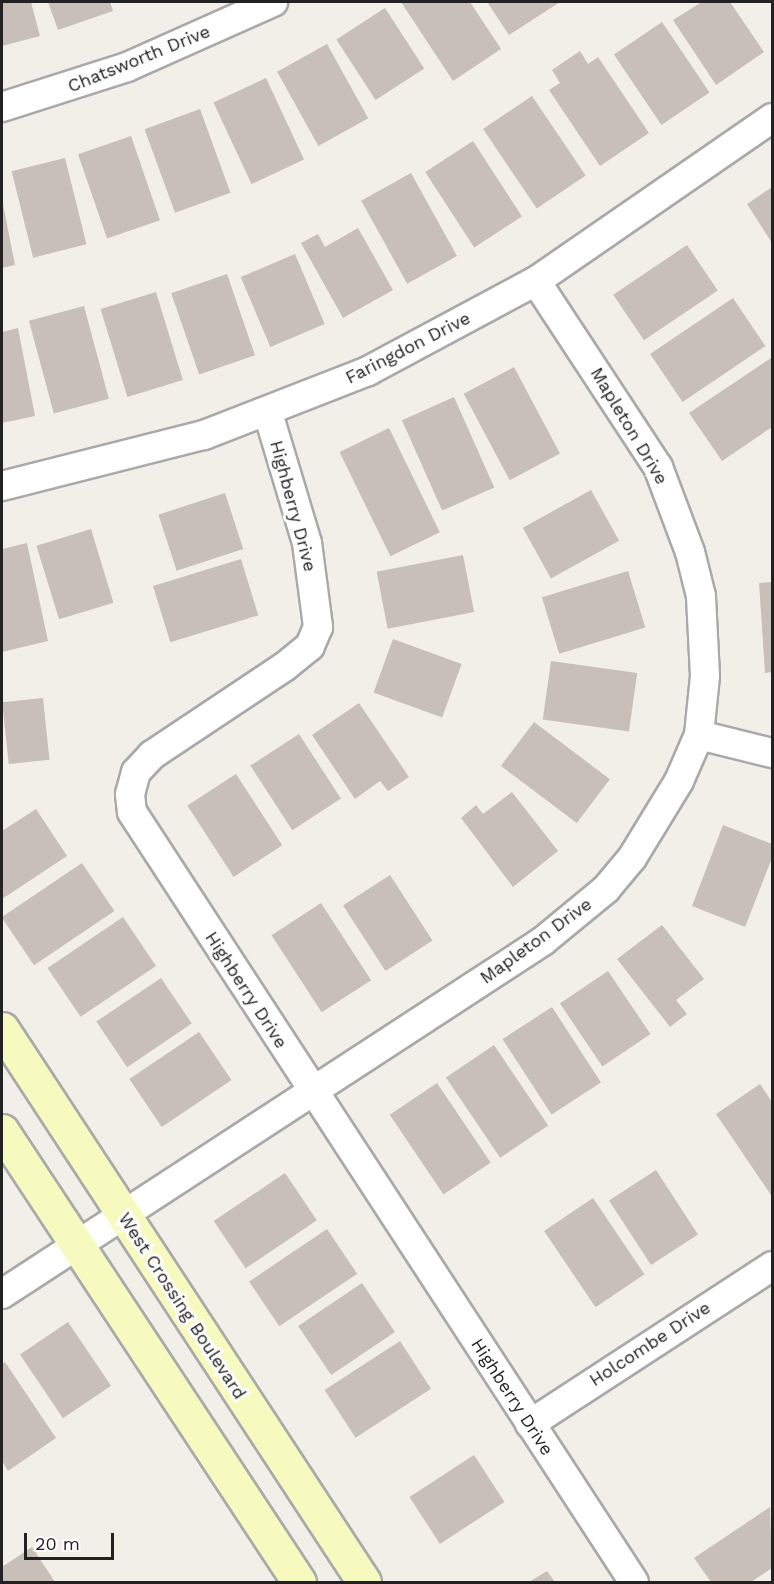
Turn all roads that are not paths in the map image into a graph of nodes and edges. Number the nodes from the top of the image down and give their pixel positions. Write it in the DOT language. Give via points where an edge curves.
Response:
graph roads {
  1 [pos="273,2"];
  2 [pos="2,107"];
  3 [pos="772,118"];
  4 [pos="536,281"];
  5 [pos="268,413"];
  6 [pos="2,486"];
  7 [pos="699,735"];
  8 [pos="772,753"];
  9 [pos="2,1029"];
  10 [pos="313,1094"];
  11 [pos="2,1131"];
  12 [pos="122,1216"];
  13 [pos="77,1245"];
  14 [pos="772,1266"];
  15 [pos="2,1294"];
  16 [pos="530,1424"];
  17 [pos="299,1582"];
  18 [pos="364,1582"];
  19 [pos="634,1582"];
  1 -- 2 [label="street, Chatsworth Drive" via="128,67"];
  3 -- 4 [label="street, Faringdon Drive"];
  4 -- 5 [label="street, Faringdon Drive" via="368,371"];
  4 -- 7 [label="street, Mapleton Drive" via="636,430 676,509 701,596 706,637"];
  5 -- 6 [label="street, Faringdon Drive" via="129,456"];
  5 -- 10 [label="street, Highberry Drive" via="307,543 318,627 310,646 284,667 152,755 136,772 130,794 132,812 146,836"];
  7 -- 8 [label="street"];
  7 -- 10 [label="street, Mapleton Drive" via="679,781 632,858 606,889 543,941"];
  9 -- 12 [label="street, West Crossing Boulevard"];
  10 -- 12 [label="street, Mapleton Drive"];
  10 -- 16 [label="street, Highberry Drive"];
  11 -- 13 [label="street"];
  12 -- 13 [label="street, Mapleton Drive"];
  12 -- 18 [label="street, West Crossing Boulevard"];
  13 -- 15 [label="street, Mapleton Drive"];
  13 -- 17 [label="street"];
  14 -- 16 [label="street, Holcombe Drive"];
  16 -- 19 [label="street, Highberry Drive"];
}
